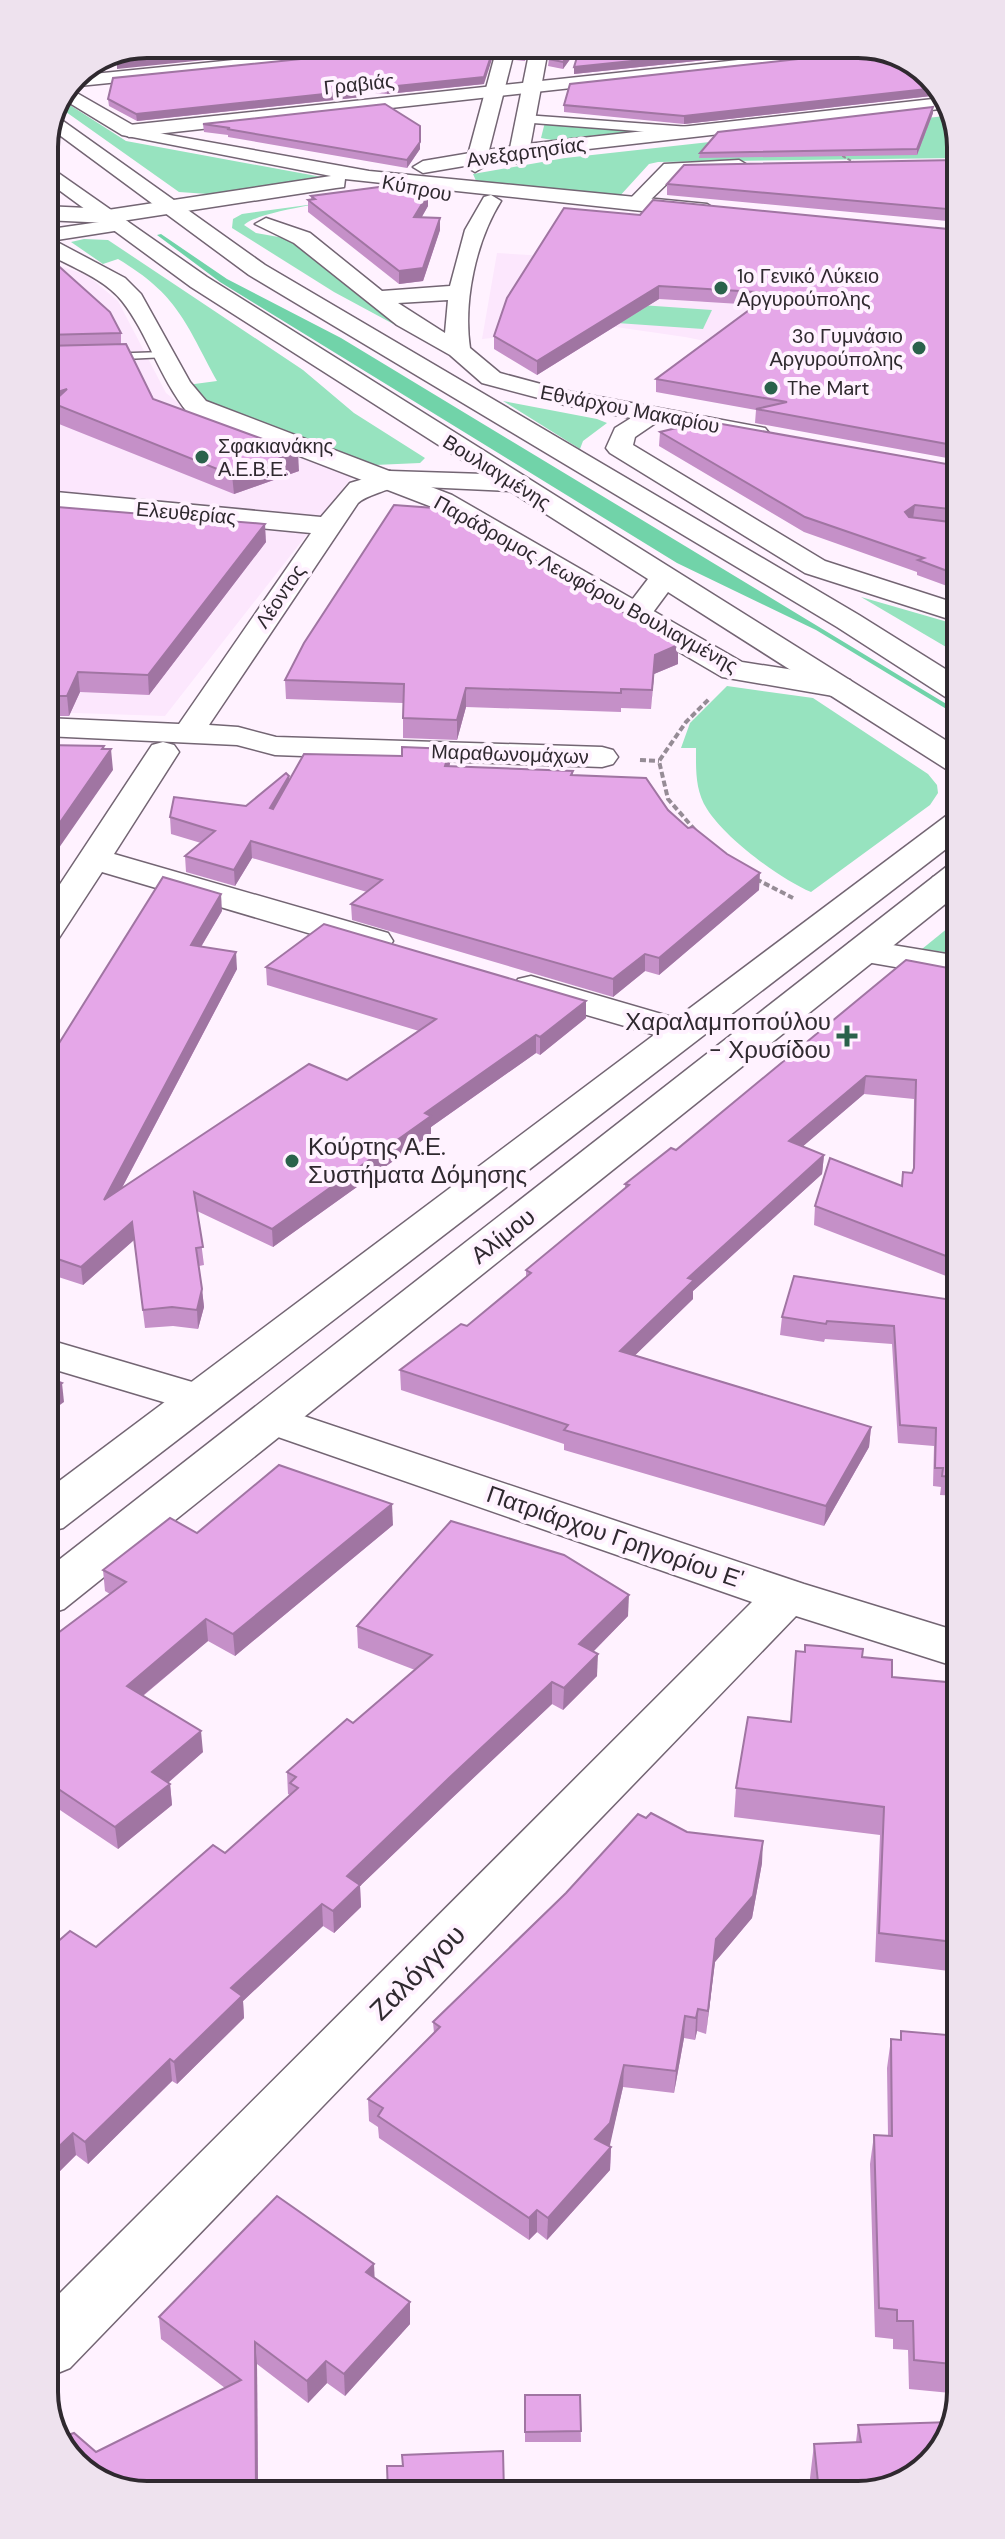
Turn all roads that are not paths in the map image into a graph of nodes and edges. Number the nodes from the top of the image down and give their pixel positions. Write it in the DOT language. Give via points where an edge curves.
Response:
graph roads {
  1 [pos="308,58"];
  2 [pos="503,58"];
  3 [pos="537,58"];
  4 [pos="805,58"];
  5 [pos="89,80"];
  6 [pos="532,87"];
  7 [pos="495,91"];
  8 [pos="73,97"];
  9 [pos="937,107"];
  10 [pos="937,107"];
  11 [pos="525,119"];
  12 [pos="61,127"];
  13 [pos="129,131"];
  14 [pos="690,131"];
  15 [pos="518,154"];
  16 [pos="476,162"];
  17 [pos="764,166"];
  18 [pos="58,179"];
  19 [pos="414,179"];
  20 [pos="376,180"];
  21 [pos="491,201"];
  22 [pos="635,204"];
  23 [pos="175,212"];
  24 [pos="58,214"];
  25 [pos="114,220"];
  26 [pos="266,224"];
  27 [pos="58,225"];
  28 [pos="58,233"];
  29 [pos="58,250"];
  30 [pos="458,292"];
  31 [pos="376,298"];
  32 [pos="458,350"];
  33 [pos="163,355"];
  34 [pos="89,358"];
  35 [pos="404,358"];
  36 [pos="491,378"];
  37 [pos="655,413"];
  38 [pos="439,436"];
  39 [pos="776,436"];
  40 [pos="390,479"];
  41 [pos="517,484"];
  42 [pos="58,500"];
  43 [pos="328,526"];
  44 [pos="815,567"];
  45 [pos="664,577"];
  46 [pos="947,609"];
  47 [pos="637,613"];
  48 [pos="848,621"];
  49 [pos="947,684"];
  50 [pos="839,687"];
  51 [pos="58,729"];
  52 [pos="175,743"];
  53 [pos="58,747"];
  54 [pos="947,755"];
  55 [pos="602,757"];
  56 [pos="947,831"];
  57 [pos="95,859"];
  58 [pos="947,885"];
  59 [pos="58,914"];
  60 [pos="409,951"];
  61 [pos="862,951"];
  62 [pos="947,965"];
  63 [pos="499,978"];
  64 [pos="683,1032"];
  65 [pos="58,1357"];
  66 [pos="200,1399"];
  67 [pos="271,1419"];
  68 [pos="58,1507"];
  69 [pos="58,1588"];
  70 [pos="787,1596"];
  71 [pos="947,1646"];
  72 [pos="58,2338"];
  1 -- 5 [label="street"];
  2 -- 7 [label="main road"];
  3 -- 6 [label="main road"];
  4 -- 6 [label="street, Γραβιάς"];
  6 -- 7 [label="street, Γραβιάς"];
  6 -- 11 [label="main road"];
  7 -- 13 [label="street, Γραβιάς"];
  7 -- 16 [label="main road"];
  8 -- 13 [label="main road"];
  9 -- 14 [label="main road, Ανεξαρτησίας"];
  10 -- 15 [label="main road, Ανεξαρτησίας"];
  11 -- 14 [label="street"];
  11 -- 15 [label="main road"];
  12 -- 23 [label="main road"];
  13 -- 20 [label="main road"];
  14 -- 15 [label="main road, Ανεξαρτησίας"];
  15 -- 16 [label="main road, Ανεξαρτησίας"];
  16 -- 19 [label="main road, Ανεξαρτησίας"];
  16 -- 20 [label="main road, Ανεξαρτησίας"];
  17 -- 22 [label="street" via="671,168"];
  18 -- 25 [label="main road, Βουλιαγμένης"];
  19 -- 20 [label="main road, Ανεξαρτησίας"];
  19 -- 22 [label="main road, Κύπρου"];
  20 -- 21 [label="main road, Κύπρου"];
  20 -- 23 [label="main road, Ανεξαρτησίας"];
  21 -- 22 [label="main road, Κύπρου" via="723,217"];
  21 -- 30 [label="street" via="476,227"];
  23 -- 25 [label="main road, Ανεξαρτησίας"];
  23 -- 35 [label="main road" via="257,270"];
  24 -- 25 [label="main road, Ανεξαρτησίας"];
  25 -- 27 [label="street"];
  25 -- 28 [label="street"];
  25 -- 38 [label="main road, Βουλιαγμένης" via="199,282"];
  26 -- 31 [label="street" via="302,238"];
  29 -- 33 [label="main road, Παράδρομος Λεωφόρου Βουλιαγμένης" via="117,283 133,299"];
  30 -- 31 [label="street"];
  30 -- 32 [label="street"];
  31 -- 32 [label="street"];
  32 -- 36 [label="street"];
  33 -- 34 [label="lane"];
  33 -- 40 [label="main road, Παράδρομος Λεωφόρου Βουλιαγμένης" via="197,407"];
  35 -- 36 [label="main road"];
  35 -- 48 [label="main road"];
  36 -- 37 [label="street, Εθνάρχου Μακαρίου" via="565,398"];
  37 -- 39 [label="street, Εθνάρχου Μακαρίου"];
  37 -- 44 [label="street" via="624,433 619,448"];
  38 -- 40 [label="main road" via="442,458 435,467"];
  38 -- 41 [label="main road, Βουλιαγμένης"];
  40 -- 41 [label="main road"];
  40 -- 43 [label="street, Λέοντος" via="353,493"];
  40 -- 47 [label="main road, Παράδρομος Λεωφόρου Βουλιαγμένης" via="442,501"];
  41 -- 45 [label="main road, Βουλιαγμένης"];
  42 -- 43 [label="street, Ελευθερίας"];
  43 -- 52 [label="street, Λέοντος"];
  44 -- 46 [label="street"];
  44 -- 48 [label="main road"];
  45 -- 47 [label="main road"];
  45 -- 50 [label="main road, Βουλιαγμένης"];
  47 -- 50 [label="main road, Παράδρομος Λεωφόρου Βουλιαγμένης" via="733,670"];
  48 -- 49 [label="main road"];
  50 -- 54 [label="main road, Βουλιαγμένης"];
  51 -- 52 [label="street, Μαραθωνομάχων"];
  52 -- 53 [label="street, Μαραθωνομάχων"];
  52 -- 55 [label="street, Μαραθωνομάχων" via="229,755 275,746"];
  52 -- 57 [label="street, Λέοντος"];
  56 -- 64 [label="main road"];
  57 -- 59 [label="street, Λέοντος"];
  57 -- 60 [label="street"];
  58 -- 61 [label="main road, Αλίμου"];
  61 -- 62 [label="street"];
  61 -- 67 [label="main road, Αλίμου"];
  63 -- 64 [label="street"];
  64 -- 66 [label="main road"];
  65 -- 66 [label="street"];
  66 -- 68 [label="main road"];
  67 -- 69 [label="main road, Αλίμου"];
  67 -- 70 [label="street, Πατριάρχου Γρηγορίου Ε'"];
  70 -- 71 [label="street, Πατριάρχου Γρηγορίου Ε'"];
  70 -- 72 [label="street, Ζαλόγγου"];
}
